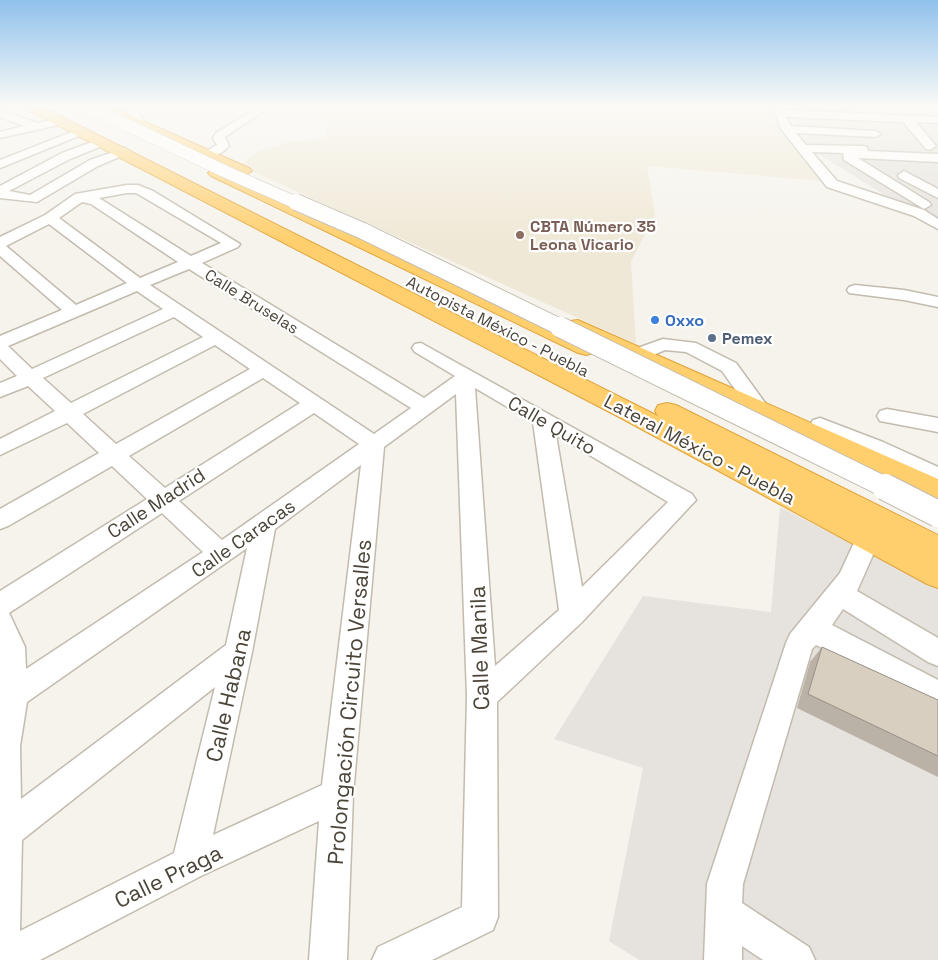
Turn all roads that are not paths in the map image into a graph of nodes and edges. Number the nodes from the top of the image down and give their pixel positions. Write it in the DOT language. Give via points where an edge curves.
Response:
graph roads {
  1 [pos="19,152"];
  2 [pos="77,152"];
  3 [pos="125,152"];
  4 [pos="133,152"];
  5 [pos="173,152"];
  6 [pos="184,152"];
  7 [pos="199,152"];
  8 [pos="203,152"];
  9 [pos="213,152"];
  10 [pos="805,152"];
  11 [pos="887,152"];
  12 [pos="891,152"];
  13 [pos="208,154"];
  14 [pos="938,158"];
  15 [pos="0,164"];
  16 [pos="862,167"];
  17 [pos="893,168"];
  18 [pos="938,170"];
  19 [pos="230,180"];
  20 [pos="922,186"];
  21 [pos="938,186"];
  22 [pos="0,193"];
  23 [pos="938,194"];
  24 [pos="80,197"];
  25 [pos="938,213"];
  26 [pos="50,218"];
  27 [pos="938,225"];
  28 [pos="365,227"];
  29 [pos="0,243"];
  30 [pos="0,248"];
  31 [pos="190,262"];
  32 [pos="139,285"];
  33 [pos="855,290"];
  34 [pos="938,302"];
  35 [pos="175,310"];
  36 [pos="74,312"];
  37 [pos="0,322"];
  38 [pos="215,338"];
  39 [pos="5,343"];
  40 [pos="422,348"];
  41 [pos="639,354"];
  42 [pos="262,370"];
  43 [pos="30,377"];
  44 [pos="467,377"];
  45 [pos="0,391"];
  46 [pos="313,404"];
  47 [pos="424,407"];
  48 [pos="761,411"];
  49 [pos="68,413"];
  50 [pos="887,416"];
  51 [pos="543,420"];
  52 [pos="820,425"];
  53 [pos="938,425"];
  54 [pos="374,444"];
  55 [pos="0,448"];
  56 [pos="114,454"];
  57 [pos="938,476"];
  58 [pos="938,491"];
  59 [pos="164,498"];
  60 [pos="938,503"];
  61 [pos="938,514"];
  62 [pos="0,520"];
  63 [pos="264,524"];
  64 [pos="868,539"];
  65 [pos="938,549"];
  66 [pos="221,554"];
  67 [pos="938,575"];
  68 [pos="840,594"];
  69 [pos="0,605"];
  70 [pos="573,614"];
  71 [pos="0,622"];
  72 [pos="813,629"];
  73 [pos="238,652"];
  74 [pos="938,653"];
  75 [pos="13,694"];
  76 [pos="938,695"];
  77 [pos="482,696"];
  78 [pos="2,748"];
  79 [pos="337,795"];
  80 [pos="5,832"];
  81 [pos="189,864"];
  82 [pos="724,912"];
  83 [pos="1,960"];
  84 [pos="328,960"];
  85 [pos="391,960"];
  86 [pos="723,960"];
  87 [pos="796,960"];
  1 -- 15 [label="street"];
  2 -- 22 [label="street"];
  3 -- 22 [label="street" via="94,163 32,199"];
  3 -- 64 [label="highway, Lateral México - Puebla" via="619,406"];
  4 -- 65 [label="highway, Autopista México - Puebla" via="600,376"];
  5 -- 19 [label="highway, Autopista México - Puebla"];
  6 -- 61 [label="street, bridge" via="363,231 812,449"];
  7 -- 60 [label="street, bridge" via="593,336"];
  8 -- 13 [label="highway"];
  9 -- 13 [label="street"];
  10 -- 27 [label="street" via="832,184 919,213"];
  11 -- 12 [label="street"];
  13 -- 28 [label="highway"];
  14 -- 16 [label="street" via="848,154"];
  16 -- 17 [label="street"];
  16 -- 25 [label="street"];
  17 -- 18 [label="street"];
  17 -- 20 [label="street"];
  19 -- 28 [label="highway"];
  19 -- 61 [label="highway, Autopista México - Puebla"];
  20 -- 21 [label="street"];
  20 -- 23 [label="street"];
  24 -- 26 [label="street"];
  24 -- 31 [label="street, Calle Bruselas" via="96,201"];
  24 -- 31 [label="street" via="138,189 233,244"];
  26 -- 29 [label="street"];
  26 -- 32 [label="street"];
  28 -- 41 [label="highway"];
  30 -- 36 [label="street"];
  31 -- 32 [label="street"];
  31 -- 47 [label="street, Calle Bruselas"];
  32 -- 35 [label="street"];
  32 -- 36 [label="street"];
  33 -- 34 [label="street"];
  35 -- 38 [label="street"];
  35 -- 43 [label="street"];
  36 -- 39 [label="street"];
  37 -- 39 [label="street"];
  38 -- 42 [label="street"];
  38 -- 49 [label="street"];
  39 -- 43 [label="street"];
  40 -- 44 [label="street, Calle Quito"];
  41 -- 48 [label="highway"];
  41 -- 48 [label="street" via="663,344 690,347 728,367"];
  42 -- 46 [label="street"];
  42 -- 56 [label="street"];
  43 -- 45 [label="street"];
  43 -- 49 [label="street"];
  44 -- 47 [label="street, Calle Caracas"];
  44 -- 51 [label="street, Calle Quito"];
  44 -- 77 [label="street, Calle Manila"];
  46 -- 54 [label="street"];
  46 -- 59 [label="street, Calle Madrid"];
  47 -- 54 [label="street, Calle Caracas"];
  48 -- 58 [label="highway"];
  49 -- 55 [label="street"];
  49 -- 56 [label="street"];
  50 -- 53 [label="street"];
  51 -- 70 [label="street"];
  51 -- 70 [label="street, Calle Quito" via="684,500"];
  52 -- 57 [label="street"];
  54 -- 63 [label="street, Calle Caracas"];
  54 -- 79 [label="street, Prolongación Circuito Versalles"];
  56 -- 59 [label="street"];
  56 -- 62 [label="street"];
  59 -- 66 [label="street"];
  59 -- 69 [label="street, Calle Madrid"];
  63 -- 66 [label="street, Calle Caracas"];
  63 -- 73 [label="street, Calle Habana"];
  64 -- 67 [label="highway, Lateral México - Puebla"];
  64 -- 68 [label="street" via="850,580"];
  66 -- 75 [label="street, Calle Caracas"];
  68 -- 72 [label="street"];
  68 -- 74 [label="street"];
  70 -- 77 [label="street"];
  71 -- 75 [label="street" via="11,647"];
  72 -- 76 [label="street"];
  72 -- 82 [label="street" via="800,643 724,884"];
  73 -- 80 [label="street"];
  73 -- 81 [label="street, Calle Habana"];
  75 -- 78 [label="street"];
  77 -- 85 [label="street, Calle Manila" via="480,917"];
  78 -- 80 [label="street"];
  79 -- 81 [label="street, Calle Praga"];
  79 -- 84 [label="street, Prolongación Circuito Versalles"];
  80 -- 83 [label="street"];
  81 -- 83 [label="street, Calle Praga"];
  82 -- 86 [label="street"];
  82 -- 87 [label="street"];
}
